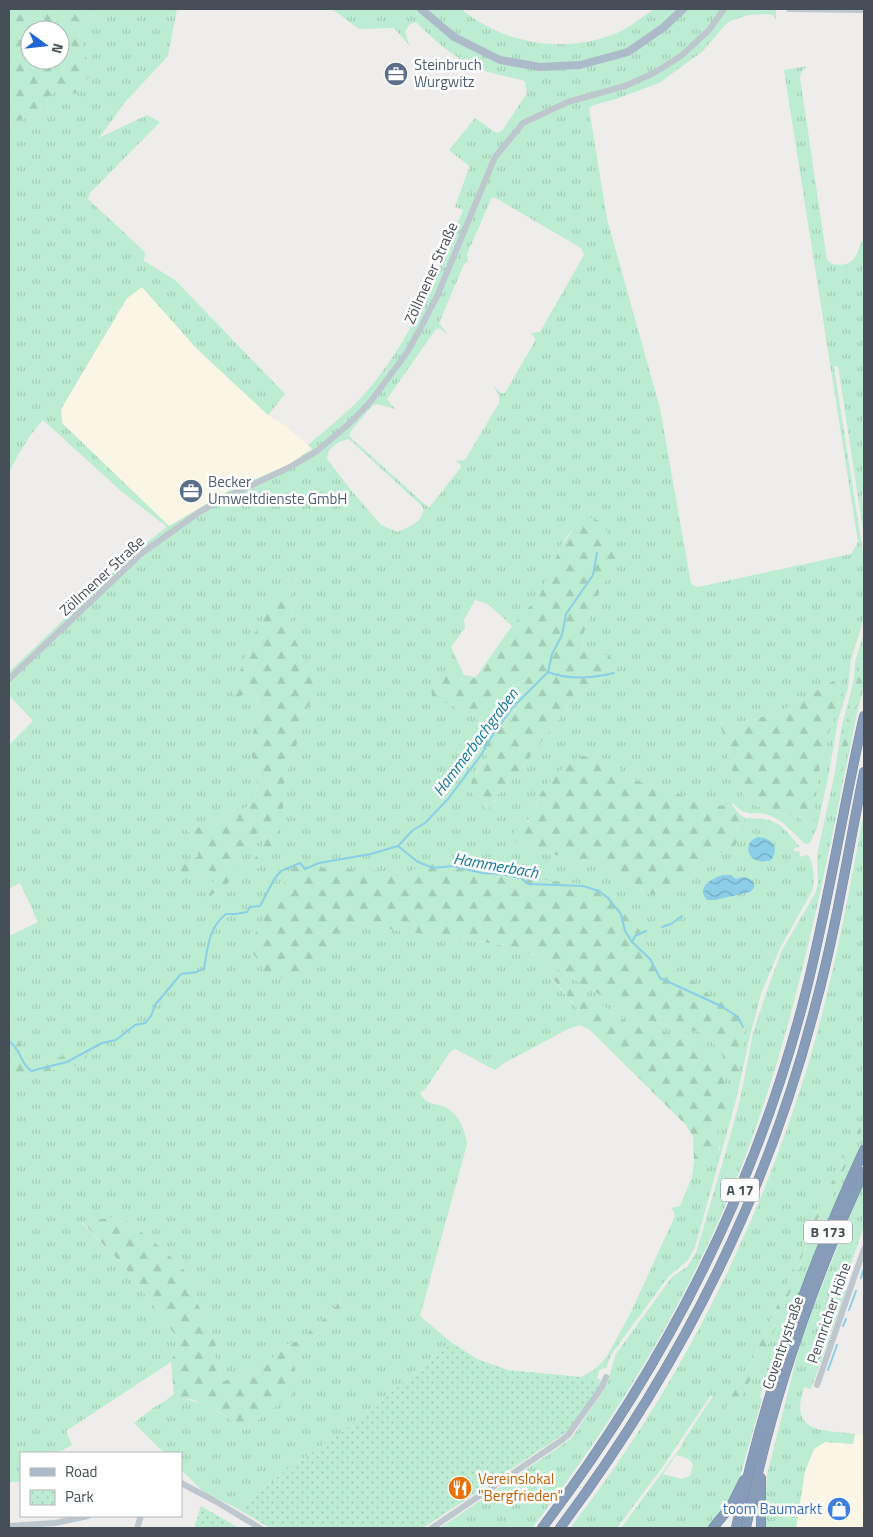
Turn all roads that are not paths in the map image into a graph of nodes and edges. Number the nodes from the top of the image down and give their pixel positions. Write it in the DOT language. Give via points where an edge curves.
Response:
graph roads {
  1 [pos="421,9"];
  2 [pos="683,9"];
  3 [pos="724,9"];
  4 [pos="789,9"];
  5 [pos="864,10"];
  6 [pos="9,679"];
  7 [pos="864,716"];
  8 [pos="864,772"];
  9 [pos="864,1150"];
  10 [pos="864,1172"];
  11 [pos="864,1249"];
  12 [pos="606,1377"];
  13 [pos="818,1385"];
  14 [pos="762,1460"];
  15 [pos="752,1464"];
  16 [pos="182,1484"];
  17 [pos="83,1517"];
  18 [pos="9,1526"];
  19 [pos="260,1528"];
  20 [pos="432,1528"];
  21 [pos="542,1528"];
  22 [pos="560,1528"];
  23 [pos="713,1528"];
  24 [pos="736,1528"];
  25 [pos="746,1528"];
  26 [pos="761,1528"];
  1 -- 2 [label="main road" via="454,37 500,60 540,67 580,65 628,52"];
  3 -- 6 [label="street, Zöllmener Straße" via="709,30 681,56 654,73 626,86 568,102 523,123 495,157 445,278 406,354 350,423 317,451 214,504 142,553"];
  4 -- 5 [label="street"];
  7 -- 21 [label="highway, A 17" via="803,1005 746,1174 700,1278 635,1395"];
  8 -- 22 [label="highway, A 17" via="816,1007 794,1083 759,1180 710,1289 674,1358 628,1432"];
  9 -- 15 [label="highway, B 173" via="799,1307"];
  10 -- 14 [label="highway, Coventrystraße / B 173" via="805,1318"];
  11 -- 13 [label="street, Pennricher Höhe"];
  12 -- 20 [label="street" via="568,1435"];
  14 -- 25 [label="highway, Coventrystraße / B 173"];
  14 -- 26 [label="highway"];
  15 -- 23 [label="highway" via="731,1506"];
  15 -- 24 [label="highway, B 173"];
  16 -- 19 [label="street"];
  17 -- 18 [label="street" via="55,1523"];
}
